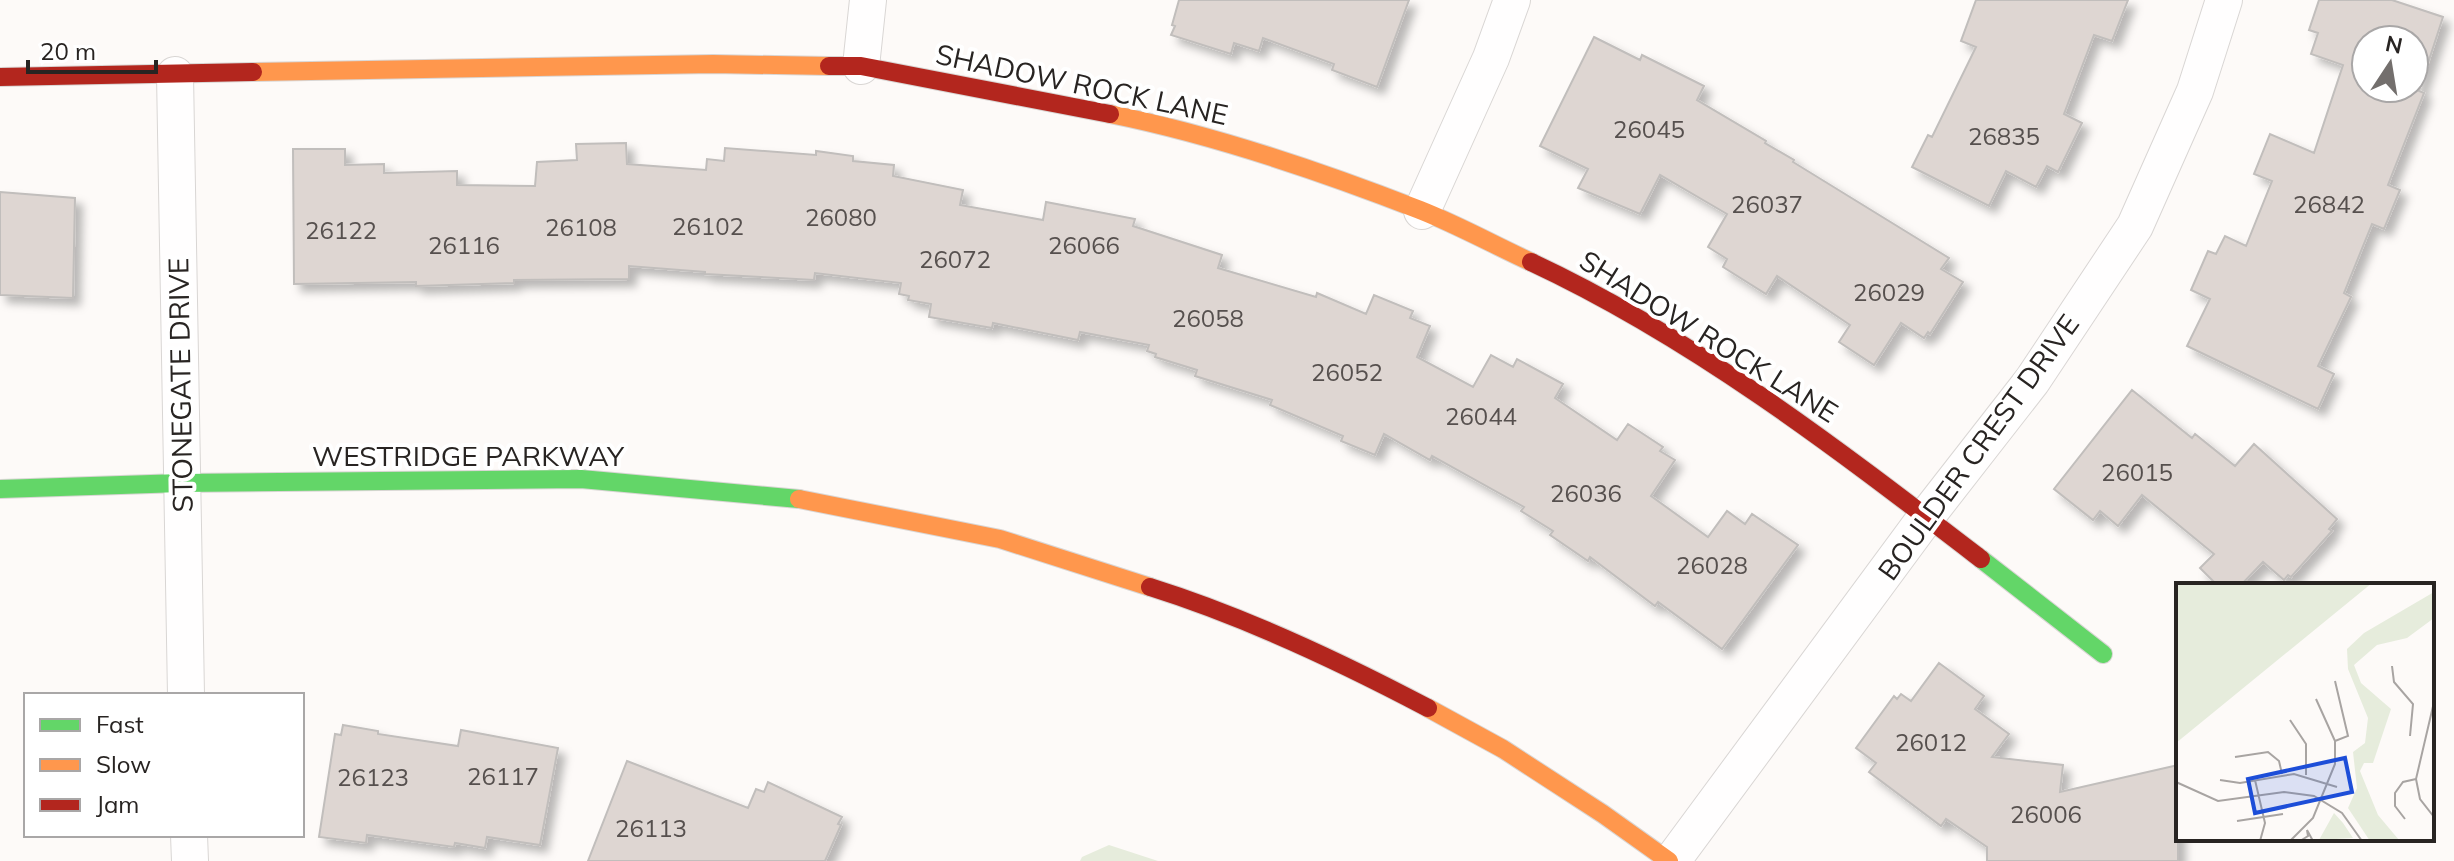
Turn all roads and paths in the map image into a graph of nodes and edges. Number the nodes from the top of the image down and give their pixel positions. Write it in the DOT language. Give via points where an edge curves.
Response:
graph roads {
  1 [pos="868,0"];
  2 [pos="1512,0"];
  3 [pos="2224,0"];
  4 [pos="861,66"];
  5 [pos="175,75"];
  6 [pos="0,77"];
  7 [pos="1422,211"];
  8 [pos="181,483"];
  9 [pos="0,489"];
  10 [pos="1926,517"];
  11 [pos="2103,654"];
  12 [pos="186,693"];
  13 [pos="189,837"];
  14 [pos="190,861"];
  15 [pos="1670,861"];
  1 -- 4 [label="street"];
  2 -- 7 [label="street"];
  3 -- 10 [label="street, BOULDER CREST DRIVE" via="2195,91 2135,226 2032,381"];
  4 -- 5 [label="street, SHADOW ROCK LANE"];
  4 -- 7 [label="street, SHADOW ROCK LANE" via="1144,121 1282,160"];
  5 -- 6 [label="street, SHADOW ROCK LANE"];
  5 -- 8 [label="street, STONEGATE DRIVE"];
  7 -- 10 [label="street, SHADOW ROCK LANE" via="1570,280 1676,342 1766,399"];
  8 -- 9 [label="street, WESTRIDGE PARKWAY"];
  8 -- 12 [label="street, STONEGATE DRIVE"];
  8 -- 15 [label="street, WESTRIDGE PARKWAY" via="581,479 800,499 1000,539 1204,604 1371,678 1503,749"];
  10 -- 11 [label="street, SHADOW ROCK LANE"];
  10 -- 15 [label="street, BOULDER CREST DRIVE"];
  13 -- 14 [label="street"];
}
